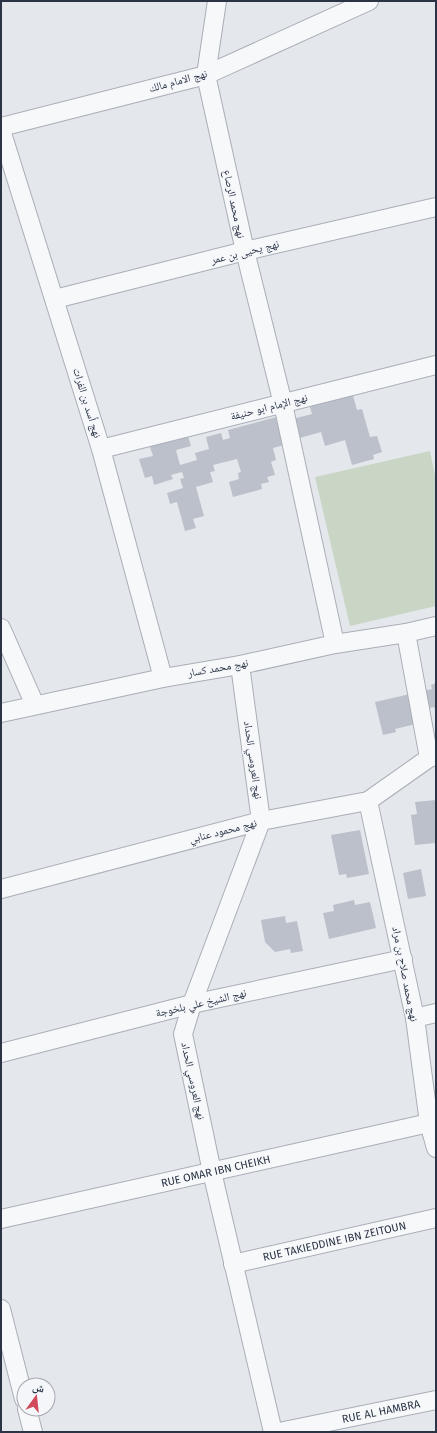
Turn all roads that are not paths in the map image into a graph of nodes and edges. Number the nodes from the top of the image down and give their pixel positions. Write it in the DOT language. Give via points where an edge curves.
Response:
graph roads {
  1 [pos="217,1"];
  2 [pos="369,1"];
  3 [pos="206,75"];
  4 [pos="1,128"];
  5 [pos="436,207"];
  6 [pos="244,251"];
  7 [pos="55,299"];
  8 [pos="436,365"];
  9 [pos="283,404"];
  10 [pos="101,449"];
  11 [pos="436,626"];
  12 [pos="1,628"];
  13 [pos="406,633"];
  14 [pos="335,644"];
  15 [pos="240,665"];
  16 [pos="163,678"];
  17 [pos="35,705"];
  18 [pos="1,713"];
  19 [pos="433,757"];
  20 [pos="368,801"];
  21 [pos="261,821"];
  22 [pos="1,889"];
  23 [pos="403,959"];
  24 [pos="192,1004"];
  25 [pos="436,1013"];
  26 [pos="415,1018"];
  27 [pos="1,1053"];
  28 [pos="430,1123"];
  29 [pos="436,1148"];
  30 [pos="212,1172"];
  31 [pos="436,1218"];
  32 [pos="1,1219"];
  33 [pos="233,1264"];
  34 [pos="1,1310"];
  35 [pos="18,1377"];
  36 [pos="436,1400"];
  37 [pos="29,1417"];
  38 [pos="33,1432"];
  39 [pos="273,1432"];
  40 [pos="279,1432"];
  1 -- 3 [label="street, نهج محمد الرصاع"];
  2 -- 3 [label="street, نهج الامام مالك"];
  3 -- 4 [label="street, نهج الامام مالك"];
  3 -- 6 [label="street, نهج محمد الرصاع"];
  4 -- 7 [label="street, نهج أسد بن الفرات"];
  5 -- 6 [label="street, نهج يحيى بن عمر"];
  6 -- 7 [label="street, نهج يحيى بن عمر"];
  6 -- 9 [label="street, نهج محمد الرصاع"];
  7 -- 10 [label="street, نهج أسد بن الفرات"];
  8 -- 9 [label="street, نهج الإمام ابو حنيفة"];
  9 -- 10 [label="street, نهج الإمام ابو حنيفة"];
  9 -- 14 [label="street, نهج محمد الرصاع"];
  10 -- 16 [label="street, نهج أسد بن الفرات"];
  11 -- 13 [label="street, نهج محمد كسار"];
  12 -- 17 [label="street"];
  13 -- 14 [label="street, نهج محمد كسار"];
  13 -- 19 [label="street"];
  14 -- 15 [label="street, نهج محمد كسار"];
  15 -- 16 [label="street, نهج محمد كسار"];
  15 -- 21 [label="street, نهج العروسي الحداد"];
  16 -- 17 [label="street, نهج محمد كسار"];
  17 -- 18 [label="street, نهج محمد كسار"];
  19 -- 20 [label="street, نهج محمود عنابي"];
  20 -- 21 [label="street, نهج محمود عنابي"];
  20 -- 23 [label="street, نهج محمد صلاح بن مراد"];
  21 -- 22 [label="street, نهج محمود عنابي"];
  21 -- 24 [label="street, نهج العروسي الحداد"];
  23 -- 24 [label="street, نهج الشيخ علي بلخوجة"];
  23 -- 26 [label="street, نهج محمد صلاح بن مراد"];
  24 -- 27 [label="street, نهج الشيخ علي بلخوجة"];
  24 -- 30 [label="street, نهج العروسي الحداد" via="183,1034"];
  25 -- 26 [label="street"];
  26 -- 28 [label="street, نهج محمد صلاح بن مراد"];
  28 -- 29 [label="street, نهج محمد صلاح بن مراد"];
  28 -- 30 [label="street, RUE OMAR IBN CHEIKH"];
  30 -- 32 [label="street, RUE OMAR IBN CHEIKH"];
  30 -- 33 [label="street, نهج العروسي الحداد"];
  31 -- 33 [label="street, RUE TAKIEDDINE IBN ZEITOUN"];
  33 -- 39 [label="street, نهج العروسي الحداد"];
  34 -- 35 [label="street"];
  36 -- 40 [label="street, RUE AL HAMBRA"];
  37 -- 38 [label="street"];
}
